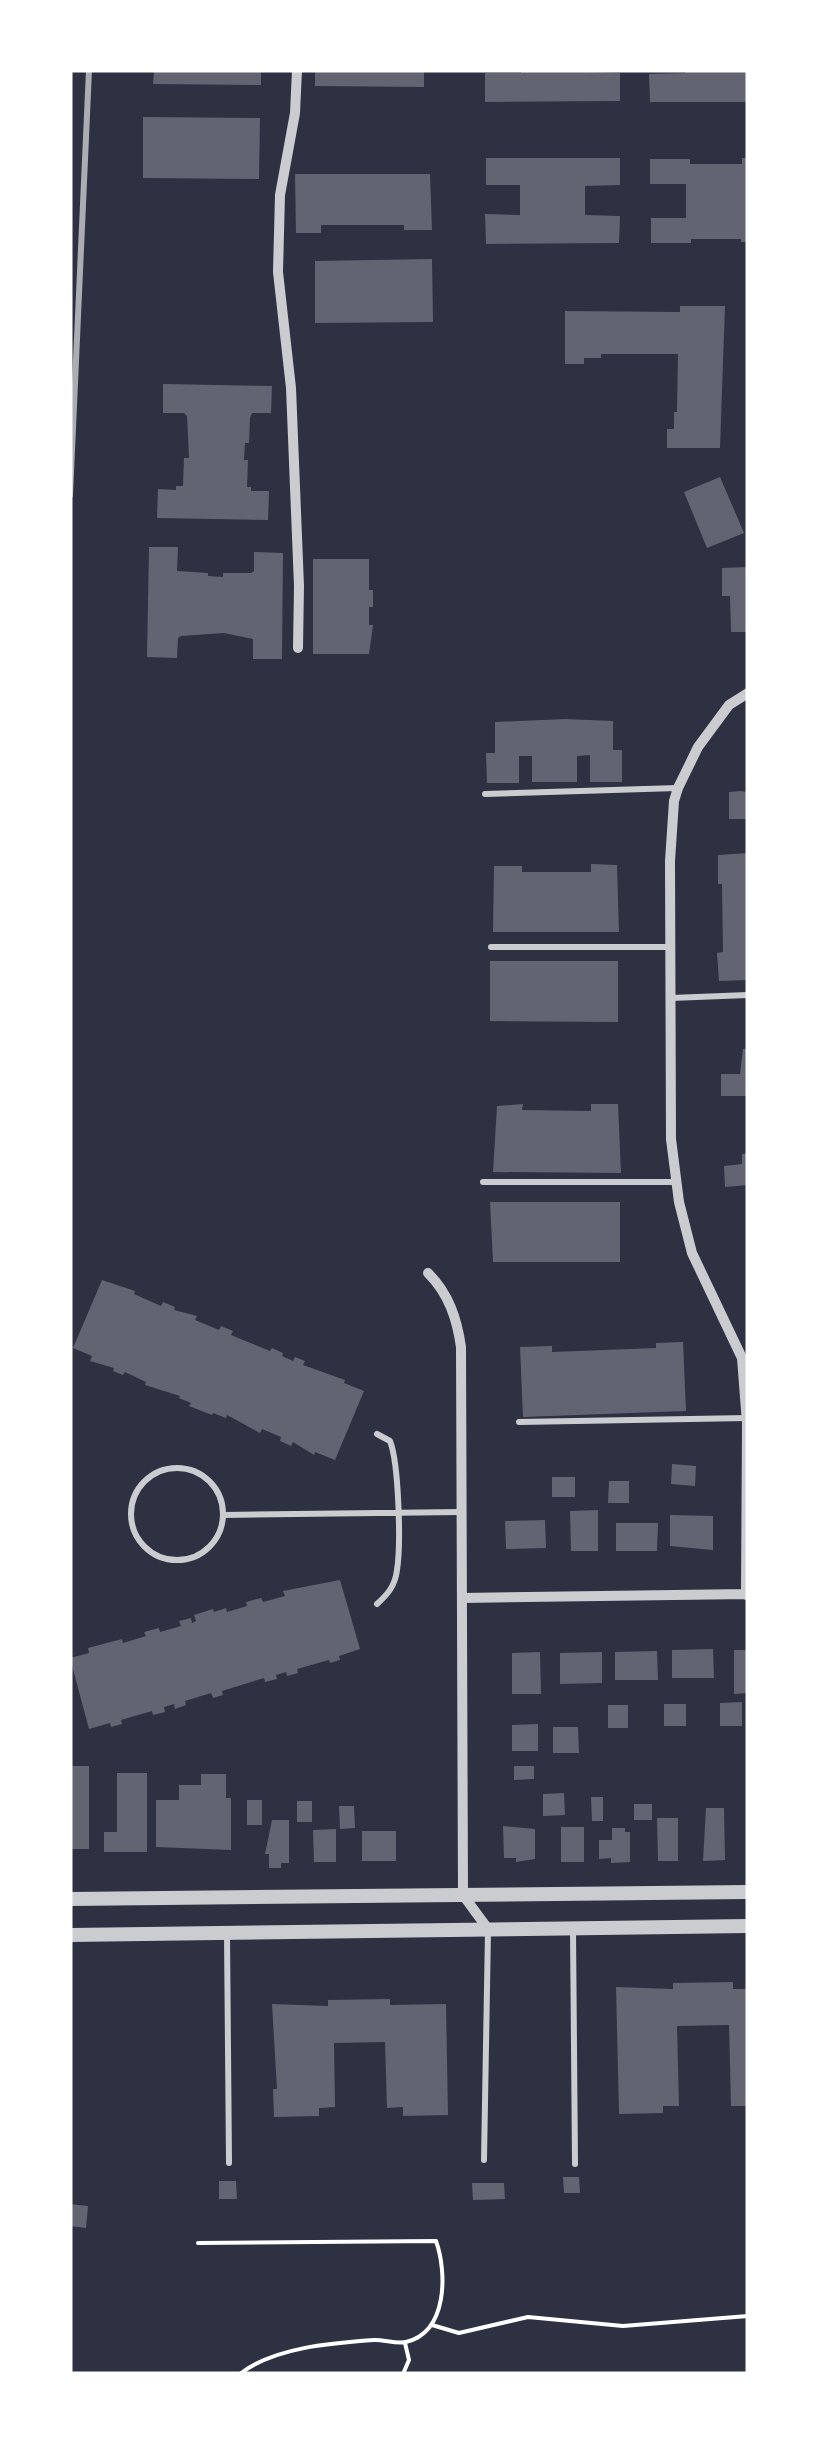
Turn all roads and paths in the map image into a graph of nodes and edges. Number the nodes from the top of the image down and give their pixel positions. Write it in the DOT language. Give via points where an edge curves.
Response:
graph roads {
  1 [pos="298,70"];
  2 [pos="298,648"];
  3 [pos="748,693"];
  4 [pos="678,788"];
  5 [pos="485,794"];
  6 [pos="491,948"];
  7 [pos="670,948"];
  8 [pos="748,995"];
  9 [pos="670,998"];
  10 [pos="483,1182"];
  11 [pos="676,1182"];
  12 [pos="428,1273"];
  13 [pos="746,1418"];
  14 [pos="519,1422"];
  15 [pos="378,1434"];
  16 [pos="397,1512"];
  17 [pos="462,1512"];
  18 [pos="224,1515"];
  19 [pos="747,1594"];
  20 [pos="462,1598"];
  21 [pos="376,1604"];
  22 [pos="748,1892"];
  23 [pos="463,1894"];
  24 [pos="70,1899"];
  25 [pos="748,1926"];
  26 [pos="573,1928"];
  27 [pos="488,1929"];
  28 [pos="227,1933"];
  29 [pos="70,1935"];
  30 [pos="484,2160"];
  31 [pos="229,2163"];
  32 [pos="575,2164"];
  33 [pos="198,2243"];
  34 [pos="748,2317"];
  35 [pos="432,2324"];
  36 [pos="405,2343"];
  37 [pos="240,2374"];
  38 [pos="403,2374"];
  1 -- 2 [label="street" via="280,195 278,272 291,388"];
  3 -- 4 [label="street" via="729,706 698,747"];
  4 -- 5 [label="lane"];
  4 -- 7 [label="street"];
  6 -- 7 [label="lane"];
  7 -- 9 [label="street"];
  8 -- 9 [label="lane"];
  9 -- 11 [label="street"];
  10 -- 11 [label="lane"];
  11 -- 13 [label="street" via="692,1253 742,1358"];
  12 -- 17 [label="street" via="458,1320 462,1347"];
  13 -- 14 [label="lane"];
  13 -- 19 [label="street"];
  15 -- 16 [label="lane" via="390,1441 397,1459"];
  16 -- 17 [label="lane"];
  16 -- 18 [label="lane"];
  16 -- 21 [label="lane" via="398,1570 391,1592"];
  17 -- 20 [label="street"];
  18 -- 18 [label="lane" via="221,1499 202,1475 171,1468 143,1483 131,1512 149,1551 176,1560 204,1552"];
  19 -- 20 [label="street"];
  20 -- 23 [label="street"];
  22 -- 23 [label="street"];
  23 -- 24 [label="street"];
  23 -- 27 [label="street"];
  25 -- 26 [label="street"];
  26 -- 27 [label="street"];
  26 -- 32 [label="lane"];
  27 -- 28 [label="street"];
  27 -- 30 [label="lane"];
  28 -- 29 [label="street"];
  28 -- 31 [label="lane"];
  33 -- 35 [label="path" via="436,2241 442,2282"];
  34 -- 35 [label="path" via="623,2326 528,2317 460,2334"];
  35 -- 36 [label="path"];
  36 -- 37 [label="path" via="298,2351"];
  36 -- 38 [label="path" via="410,2360"];
}
